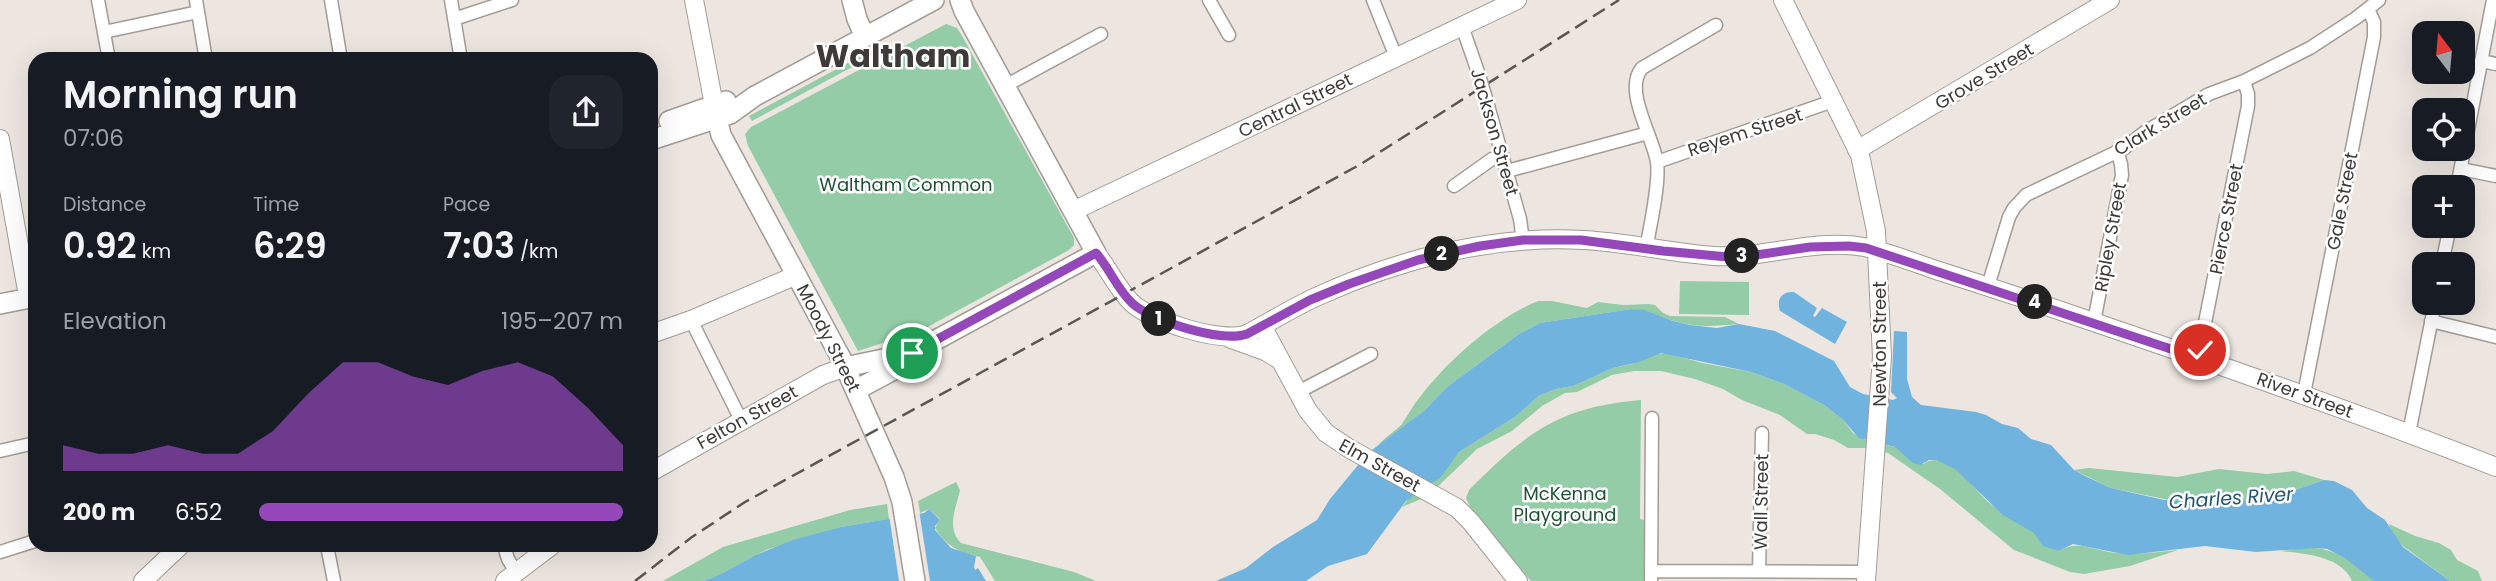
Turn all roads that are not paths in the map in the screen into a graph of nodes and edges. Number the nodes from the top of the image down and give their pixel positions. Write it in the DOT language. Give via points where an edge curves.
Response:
graph roads {
  1 [pos="97,0"];
  2 [pos="331,0"];
  3 [pos="451,0"];
  4 [pos="512,0"];
  5 [pos="694,0"];
  6 [pos="852,0"];
  7 [pos="934,0"];
  8 [pos="960,0"];
  9 [pos="1209,0"];
  10 [pos="1373,0"];
  11 [pos="1783,0"];
  12 [pos="2110,0"];
  13 [pos="2379,0"];
  14 [pos="2493,0"];
  15 [pos="1513,1"];
  16 [pos="197,6"];
  17 [pos="2368,9"];
  18 [pos="454,19"];
  19 [pos="1716,25"];
  20 [pos="1462,26"];
  21 [pos="104,32"];
  22 [pos="1101,34"];
  23 [pos="1228,35"];
  24 [pos="865,37"];
  25 [pos="108,52"];
  26 [pos="205,52"];
  27 [pos="340,52"];
  28 [pos="460,52"];
  29 [pos="1396,57"];
  30 [pos="2481,61"];
  31 [pos="2496,64"];
  32 [pos="2244,81"];
  33 [pos="1005,86"];
  34 [pos="755,96"];
  35 [pos="1833,101"];
  36 [pos="715,112"];
  37 [pos="658,125"];
  38 [pos="1648,133"];
  39 [pos="658,137"];
  40 [pos="0,139"];
  41 [pos="1857,150"];
  42 [pos="2117,152"];
  43 [pos="1503,156"];
  44 [pos="1657,162"];
  45 [pos="738,165"];
  46 [pos="2460,169"];
  47 [pos="1507,171"];
  48 [pos="2459,175"];
  49 [pos="2496,176"];
  50 [pos="1454,186"];
  51 [pos="1073,211"];
  52 [pos="1523,240"];
  53 [pos="1646,249"];
  54 [pos="1878,251"];
  55 [pos="1096,253"];
  56 [pos="28,271"];
  57 [pos="797,275"];
  58 [pos="1988,286"];
  59 [pos="28,296"];
  60 [pos="0,304"];
  61 [pos="2432,315"];
  62 [pos="691,320"];
  63 [pos="2431,321"];
  64 [pos="2094,322"];
  65 [pos="1262,326"];
  66 [pos="658,332"];
  67 [pos="1226,337"];
  68 [pos="2496,337"];
  69 [pos="912,353"];
  70 [pos="1371,354"];
  71 [pos="2198,358"];
  72 [pos="1281,361"];
  73 [pos="845,367"];
  74 [pos="856,390"];
  75 [pos="1298,392"];
  76 [pos="2304,394"];
  77 [pos="1652,418"];
  78 [pos="741,420"];
  79 [pos="1762,433"];
  80 [pos="2409,433"];
  81 [pos="28,445"];
  82 [pos="0,451"];
  83 [pos="2496,467"];
  84 [pos="658,468"];
  85 [pos="28,543"];
  86 [pos="0,552"];
  87 [pos="174,552"];
  88 [pos="328,552"];
  89 [pos="506,552"];
  90 [pos="543,552"];
  91 [pos="1759,571"];
  92 [pos="1651,576"];
  93 [pos="511,577"];
  94 [pos="1866,577"];
  95 [pos="143,581"];
  96 [pos="334,581"];
  97 [pos="915,581"];
  98 [pos="1518,581"];
  1 -- 21 [label="street"];
  2 -- 27 [label="street"];
  3 -- 18 [label="street"];
  4 -- 18 [label="street"];
  5 -- 36 [label="main road"];
  6 -- 24 [label="main road"];
  7 -- 24 [label="main road"];
  8 -- 33 [label="main road"];
  9 -- 23 [label="street"];
  10 -- 29 [label="street"];
  11 -- 35 [label="main road, Newton Street"];
  12 -- 41 [label="main road, Grove Street"];
  13 -- 17 [label="street, Clark Street"];
  14 -- 30 [label="street"];
  15 -- 20 [label="main road, Central Street"];
  16 -- 21 [label="street"];
  16 -- 26 [label="street"];
  17 -- 32 [label="street, Clark Street" via="2310,48"];
  17 -- 76 [label="street, Gale Street" via="2374,37"];
  18 -- 28 [label="street"];
  19 -- 38 [label="street" via="1637,75 1637,97"];
  20 -- 29 [label="main road, Central Street"];
  20 -- 43 [label="street, Jackson Street, bridge"];
  21 -- 25 [label="street"];
  22 -- 33 [label="street"];
  24 -- 34 [label="main road"];
  29 -- 51 [label="main road, Central Street"];
  30 -- 31 [label="street"];
  30 -- 46 [label="street"];
  32 -- 42 [label="street, Clark Street" via="2209,94"];
  32 -- 71 [label="street, Pierce Street" via="2248,106"];
  33 -- 51 [label="main road"];
  34 -- 36 [label="main road"];
  34 -- 45 [label="main road" via="735,127"];
  35 -- 41 [label="main road, Newton Street"];
  35 -- 44 [label="street, Reyem Street"];
  36 -- 37 [label="main road"];
  36 -- 39 [label="main road"];
  36 -- 45 [label="main road, Moody Street" via="721,135"];
  38 -- 44 [label="street"];
  38 -- 47 [label="street"];
  40 -- 56 [label="main road"];
  41 -- 54 [label="main road, Newton Street"];
  42 -- 58 [label="street, Clark Street" via="2039,187 2017,204"];
  42 -- 64 [label="street, Ripley Street" via="2122,176"];
  43 -- 47 [label="street, Jackson Street"];
  43 -- 50 [label="street"];
  44 -- 53 [label="street"];
  45 -- 57 [label="main road, Moody Street"];
  46 -- 48 [label="street"];
  46 -- 49 [label="street"];
  47 -- 52 [label="street, Jackson Street"];
  51 -- 55 [label="main road"];
  52 -- 53 [label="main road, River Street" via="1587,240"];
  52 -- 65 [label="main road, River Street" via="1451,251 1401,265 1321,295"];
  53 -- 54 [label="main road, River Street" via="1728,257 1821,247"];
  54 -- 58 [label="main road, River Street"];
  54 -- 94 [label="main road, Newton Street" via="1882,347"];
  55 -- 67 [label="main road" via="1134,304 1158,318"];
  55 -- 69 [label="main road"];
  57 -- 62 [label="main road"];
  57 -- 73 [label="main road, Moody Street"];
  58 -- 64 [label="main road, River Street"];
  59 -- 60 [label="main road"];
  61 -- 63 [label="street"];
  62 -- 66 [label="main road"];
  62 -- 78 [label="street"];
  63 -- 68 [label="street"];
  63 -- 80 [label="street"];
  64 -- 71 [label="main road, River Street"];
  65 -- 67 [label="main road" via="1240,337"];
  65 -- 72 [label="main road, Elm Street"];
  67 -- 72 [label="main road"];
  69 -- 73 [label="main road"];
  69 -- 74 [label="main road" via="899,367"];
  70 -- 75 [label="street"];
  71 -- 76 [label="main road, River Street"];
  72 -- 75 [label="main road, Elm Street"];
  73 -- 74 [label="main road, Moody Street"];
  73 -- 78 [label="main road, Felton Street"];
  74 -- 97 [label="main road, Moody Street" via="894,477"];
  75 -- 98 [label="main road, Elm Street" via="1334,440 1446,501 1468,518"];
  76 -- 80 [label="main road, River Street"];
  77 -- 92 [label="street"];
  78 -- 84 [label="main road, Felton Street"];
  79 -- 91 [label="street, Wall Street"];
  80 -- 83 [label="main road, River Street"];
  81 -- 82 [label="street"];
  85 -- 86 [label="street"];
  87 -- 95 [label="main road"];
  88 -- 96 [label="street"];
  89 -- 93 [label="street"];
  90 -- 93 [label="main road"];
  91 -- 92 [label="street"];
  91 -- 94 [label="street"];
}
